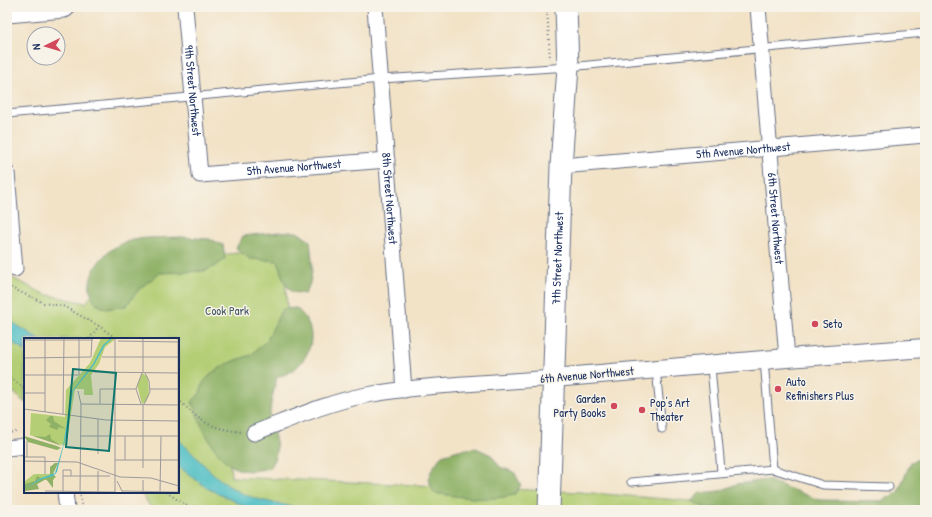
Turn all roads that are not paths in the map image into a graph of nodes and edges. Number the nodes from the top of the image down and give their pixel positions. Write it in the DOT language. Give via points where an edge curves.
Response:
graph roads {
  1 [pos="64,7"];
  2 [pos="185,7"];
  3 [pos="375,7"];
  4 [pos="566,7"];
  5 [pos="758,7"];
  6 [pos="7,12"];
  7 [pos="925,33"];
  8 [pos="761,49"];
  9 [pos="559,68"];
  10 [pos="381,79"];
  11 [pos="193,96"];
  12 [pos="7,114"];
  13 [pos="925,135"];
  14 [pos="769,149"];
  15 [pos="387,160"];
  16 [pos="561,166"];
  17 [pos="7,173"];
  18 [pos="200,175"];
  19 [pos="15,269"];
  20 [pos="925,348"];
  21 [pos="787,358"];
  22 [pos="764,360"];
  23 [pos="711,364"];
  24 [pos="656,369"];
  25 [pos="553,378"];
  26 [pos="404,390"];
  27 [pos="662,429"];
  28 [pos="254,433"];
  29 [pos="24,446"];
  30 [pos="7,448"];
  31 [pos="773,469"];
  32 [pos="721,473"];
  33 [pos="631,482"];
  34 [pos="889,487"];
  35 [pos="65,493"];
  36 [pos="67,510"];
  37 [pos="549,510"];
  1 -- 6 [label="main road"];
  2 -- 11 [label="street, 9th Street Northwest"];
  3 -- 10 [label="street, 8th Street Northwest"];
  4 -- 9 [label="main road, 7th Street Northwest"];
  5 -- 8 [label="street, 6th Street Northwest"];
  7 -- 8 [label="lane"];
  8 -- 9 [label="lane"];
  8 -- 14 [label="street, 6th Street Northwest"];
  9 -- 10 [label="lane"];
  9 -- 16 [label="main road, 7th Street Northwest"];
  10 -- 11 [label="lane"];
  10 -- 15 [label="street, 8th Street Northwest"];
  11 -- 12 [label="lane"];
  11 -- 18 [label="street, 9th Street Northwest"];
  13 -- 14 [label="street, 5th Avenue Northwest"];
  14 -- 16 [label="street, 5th Avenue Northwest"];
  14 -- 21 [label="street, 6th Street Northwest"];
  15 -- 18 [label="street, 5th Avenue Northwest"];
  15 -- 26 [label="street, 8th Street Northwest"];
  16 -- 25 [label="main road, 7th Street Northwest"];
  17 -- 19 [label="street"];
  20 -- 21 [label="street, 6th Avenue Northwest"];
  21 -- 22 [label="street, 6th Avenue Northwest"];
  22 -- 23 [label="street, 6th Avenue Northwest"];
  22 -- 31 [label="lane"];
  23 -- 24 [label="street, 6th Avenue Northwest"];
  23 -- 32 [label="lane"];
  24 -- 25 [label="street, 6th Avenue Northwest"];
  24 -- 27 [label="lane"];
  25 -- 26 [label="street, 6th Avenue Northwest"];
  25 -- 37 [label="main road, 7th Street Northwest"];
  26 -- 28 [label="street, 6th Avenue Northwest" via="335,403"];
  29 -- 30 [label="street"];
  31 -- 32 [label="lane"];
  31 -- 34 [label="lane" via="823,485"];
  32 -- 33 [label="lane"];
  35 -- 36 [label="street"];
}
